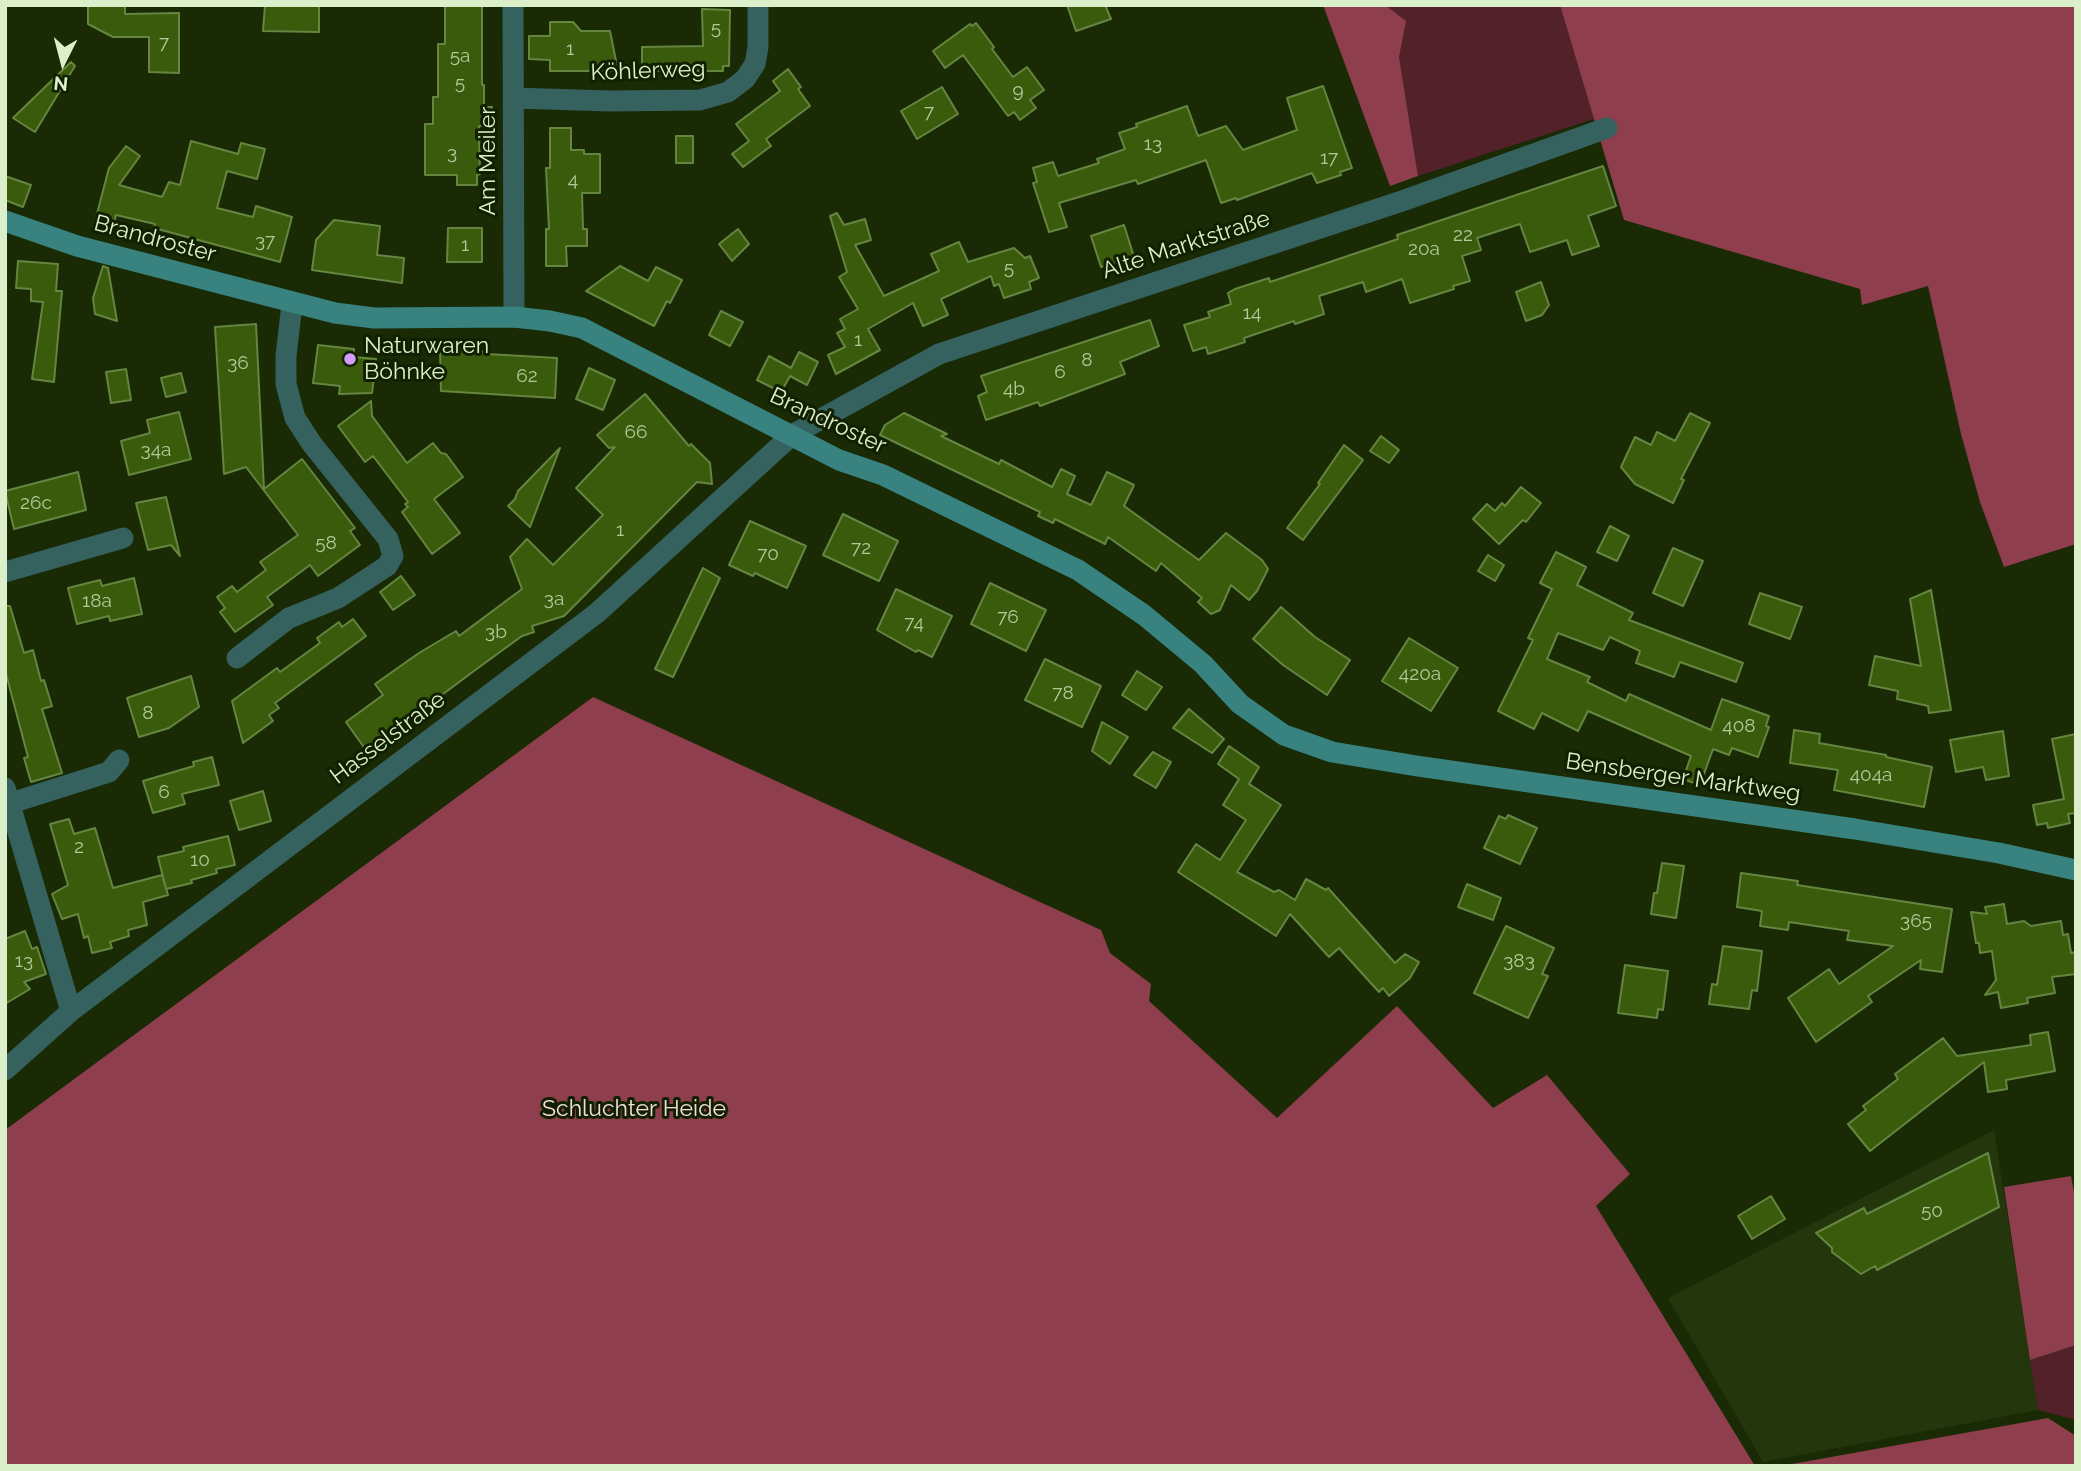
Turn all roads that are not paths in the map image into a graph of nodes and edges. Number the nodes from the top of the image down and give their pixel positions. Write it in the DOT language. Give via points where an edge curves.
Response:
graph roads {
  1 [pos="513,5"];
  2 [pos="758,5"];
  3 [pos="514,98"];
  4 [pos="1607,128"];
  5 [pos="5,221"];
  6 [pos="292,304"];
  7 [pos="514,317"];
  8 [pos="792,435"];
  9 [pos="122,538"];
  10 [pos="5,572"];
  11 [pos="237,658"];
  12 [pos="1284,735"];
  13 [pos="119,760"];
  14 [pos="8,795"];
  15 [pos="2076,870"];
  16 [pos="71,1011"];
  17 [pos="5,1070"];
  1 -- 3 [label="street, Am Meiler"];
  2 -- 3 [label="street, Köhlerweg" via="755,64 728,92 701,100"];
  3 -- 7 [label="street, Am Meiler"];
  4 -- 8 [label="street, Alte Marktstraße" via="939,354"];
  5 -- 6 [label="street, Brandroster" via="77,246"];
  6 -- 7 [label="street, Brandroster" via="374,318"];
  6 -- 11 [label="street" via="286,384 295,418 388,539 393,556 387,566 338,598 289,618"];
  7 -- 8 [label="street, Brandroster" via="582,328"];
  8 -- 12 [label="street, Brandroster" via="1078,570 1144,615 1203,664 1240,704"];
  8 -- 16 [label="street, Hasselstraße" via="597,613"];
  9 -- 10 [label="street"];
  12 -- 15 [label="street, Bensberger Marktweg" via="1332,752 1856,829"];
  13 -- 14 [label="street" via="109,772"];
  14 -- 16 [label="street"];
  16 -- 17 [label="street, Hasselstraße"];
}
